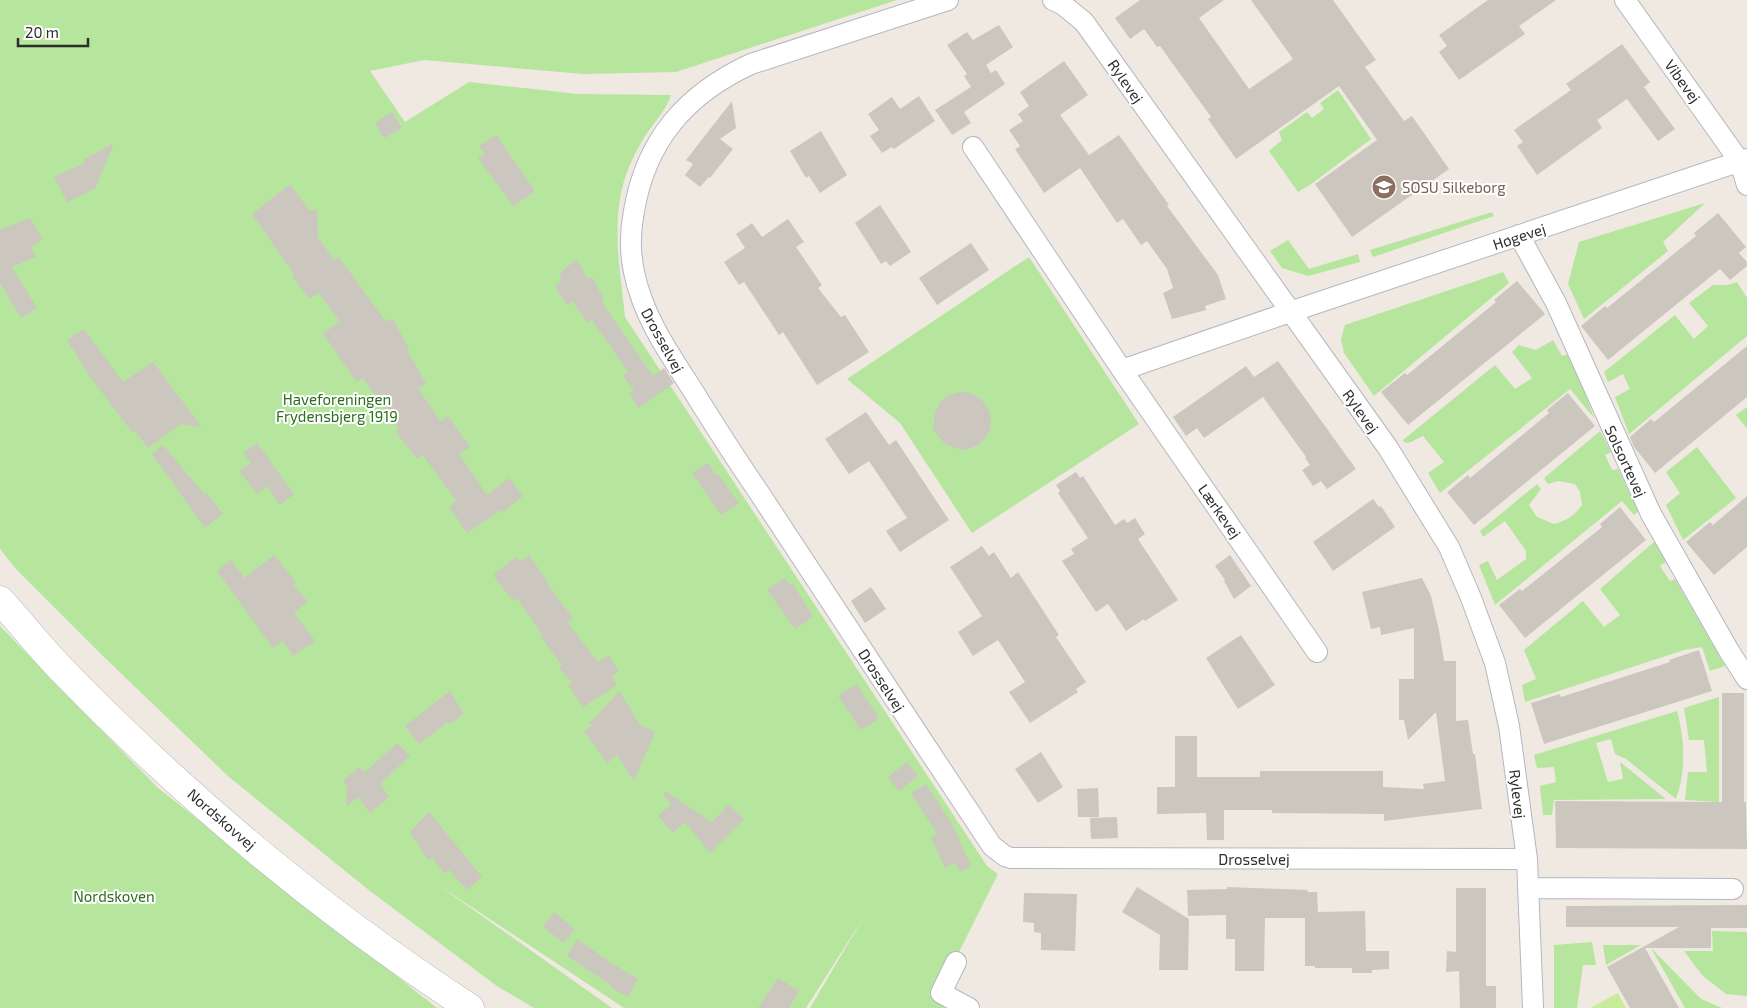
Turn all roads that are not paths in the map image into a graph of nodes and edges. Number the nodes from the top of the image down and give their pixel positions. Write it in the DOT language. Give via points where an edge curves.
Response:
graph roads {
  1 [pos="948,0"];
  2 [pos="1054,0"];
  3 [pos="1625,0"];
  4 [pos="973,147"];
  5 [pos="1744,161"];
  6 [pos="1747,185"];
  7 [pos="1519,235"];
  8 [pos="1290,312"];
  9 [pos="1122,370"];
  10 [pos="0,600"];
  11 [pos="1317,652"];
  12 [pos="1747,678"];
  13 [pos="1527,859"];
  14 [pos="1529,888"];
  15 [pos="1733,890"];
  16 [pos="956,962"];
  17 [pos="470,1008"];
  18 [pos="969,1008"];
  19 [pos="1533,1008"];
  1 -- 13 [label="street, Drosselvej" via="751,64 708,88 677,116 653,150 638,188 631,229 633,271 645,311 665,347 996,850 1011,858"];
  2 -- 8 [label="street, Rylevej" via="1084,22"];
  3 -- 5 [label="street, Vibevej"];
  4 -- 9 [label="street, Lærkevej"];
  5 -- 6 [label="street, Vibevej"];
  5 -- 7 [label="street, Høgevej"];
  7 -- 8 [label="street, Høgevej"];
  7 -- 12 [label="street, Solsortevej" via="1556,303 1651,514"];
  8 -- 9 [label="street"];
  8 -- 13 [label="street, Rylevej" via="1393,456 1448,547 1471,598 1495,663 1509,726"];
  9 -- 11 [label="street, Lærkevej"];
  10 -- 17 [label="street, Nordskovvej" via="60,667 220,819 411,970"];
  13 -- 14 [label="street, Rylevej"];
  14 -- 15 [label="street"];
  14 -- 19 [label="street, Rylevej"];
  16 -- 18 [label="street" via="941,993"];
}
